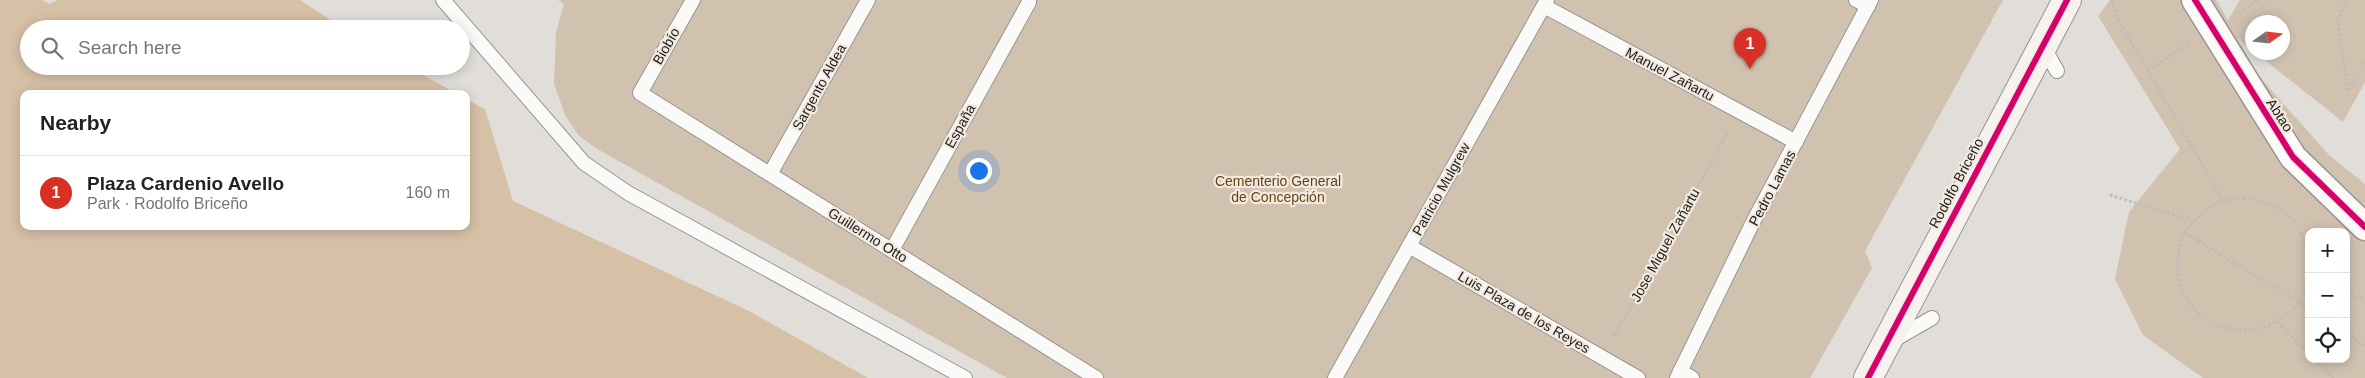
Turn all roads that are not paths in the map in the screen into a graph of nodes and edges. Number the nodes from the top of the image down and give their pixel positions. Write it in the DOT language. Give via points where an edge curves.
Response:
graph roads {
  1 [pos="443,0"];
  2 [pos="693,0"];
  3 [pos="868,0"];
  4 [pos="2067,0"];
  5 [pos="2195,0"];
  6 [pos="1029,2"];
  7 [pos="1865,2"];
  8 [pos="1546,3"];
  9 [pos="460,20"];
  10 [pos="470,31"];
  11 [pos="2042,46"];
  12 [pos="2057,71"];
  13 [pos="640,93"];
  14 [pos="1796,142"];
  15 [pos="770,174"];
  16 [pos="2364,225"];
  17 [pos="1409,246"];
  18 [pos="892,250"];
  19 [pos="1932,318"];
  20 [pos="1884,345"];
  21 [pos="1683,376"];
  22 [pos="965,378"];
  23 [pos="1096,378"];
  24 [pos="1335,378"];
  25 [pos="1638,378"];
  26 [pos="1868,378"];
  1 -- 9 [label="lane"];
  2 -- 13 [label="lane, Biobío"];
  3 -- 15 [label="lane, Sargento Aldea"];
  4 -- 11 [label="street, Rodolfo Briceño"];
  5 -- 16 [label="street, Abtao" via="2293,158"];
  6 -- 18 [label="lane, España"];
  7 -- 14 [label="lane, Pedro Lamas"];
  8 -- 14 [label="lane, Manuel Zañartu"];
  8 -- 17 [label="lane, Patricio Mulgrew"];
  10 -- 22 [label="lane" via="584,163 628,193"];
  11 -- 12 [label="lane"];
  11 -- 20 [label="street, Rodolfo Briceño"];
  13 -- 15 [label="lane, Guillermo Otto"];
  14 -- 21 [label="lane, Pedro Lamas" via="1753,222"];
  15 -- 18 [label="lane, Guillermo Otto"];
  17 -- 24 [label="lane, Patricio Mulgrew"];
  17 -- 25 [label="lane, Luis Plaza de los Reyes"];
  18 -- 23 [label="lane, Guillermo Otto"];
  19 -- 20 [label="lane"];
  20 -- 26 [label="street, Rodolfo Briceño"];
}
